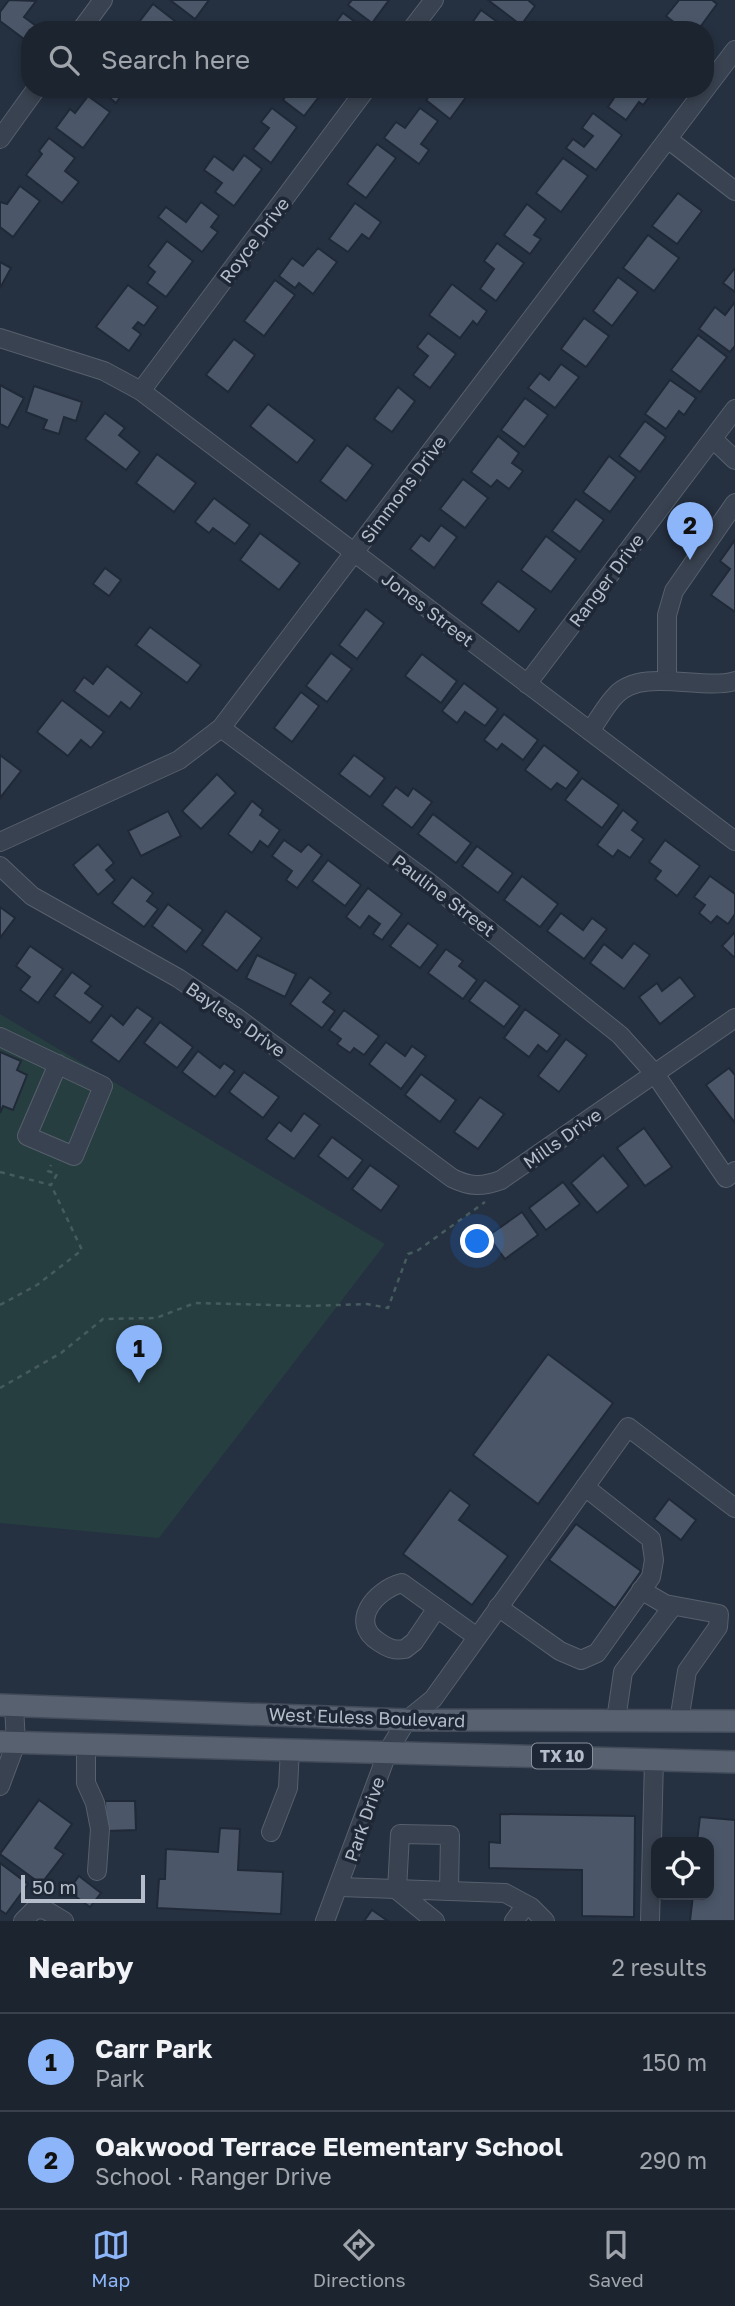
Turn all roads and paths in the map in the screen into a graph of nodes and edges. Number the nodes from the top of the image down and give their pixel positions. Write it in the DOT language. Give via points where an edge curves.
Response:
graph roads {
  1 [pos="103,0"];
  2 [pos="434,0"];
  3 [pos="88,21"];
  4 [pos="418,21"];
  5 [pos="735,50"];
  6 [pos="714,78"];
  7 [pos="30,98"];
  8 [pos="359,98"];
  9 [pos="699,98"];
  10 [pos="0,139"];
  11 [pos="669,139"];
  12 [pos="735,191"];
  13 [pos="0,338"];
  14 [pos="141,391"];
  15 [pos="735,409"];
  16 [pos="712,439"];
  17 [pos="735,460"];
  18 [pos="735,503"];
  19 [pos="354,553"];
  20 [pos="667,681"];
  21 [pos="735,681"];
  22 [pos="527,684"];
  23 [pos="221,729"];
  24 [pos="590,731"];
  25 [pos="735,841"];
  26 [pos="0,842"];
  27 [pos="0,866"];
  28 [pos="735,1018"];
  29 [pos="0,1037"];
  30 [pos="58,1065"];
  31 [pos="655,1074"];
  32 [pos="57,1149"];
  33 [pos="735,1171"];
  34 [pos="0,1172"];
  35 [pos="501,1180"];
  36 [pos="464,1184"];
  37 [pos="51,1185"];
  38 [pos="0,1305"];
  39 [pos="0,1388"];
  40 [pos="584,1487"];
  41 [pos="735,1508"];
  42 [pos="642,1590"];
  43 [pos="673,1606"];
  44 [pos="498,1607"];
  45 [pos="437,1608"];
  46 [pos="477,1637"];
  47 [pos="7,1705"];
  48 [pos="407,1720"];
  49 [pos="617,1720"];
  50 [pos="679,1721"];
  51 [pos="735,1721"];
  52 [pos="8,1742"];
  53 [pos="86,1744"];
  54 [pos="290,1749"];
  55 [pos="388,1751"];
  56 [pos="654,1759"];
  57 [pos="735,1762"];
  58 [pos="0,1786"];
  59 [pos="271,1832"];
  60 [pos="97,1871"];
  61 [pos="340,1886"];
  62 [pos="397,1890"];
  63 [pos="449,1891"];
  64 [pos="526,1905"];
  65 [pos="23,1921"];
  66 [pos="64,1921"];
  67 [pos="325,1921"];
  68 [pos="435,1921"];
  69 [pos="514,1921"];
  70 [pos="545,1921"];
  71 [pos="650,1921"];
  1 -- 3 [label="street"];
  2 -- 4 [label="street"];
  5 -- 6 [label="street, Simmons Drive"];
  7 -- 10 [label="street"];
  8 -- 14 [label="street, Royce Drive"];
  9 -- 11 [label="street, Simmons Drive"];
  11 -- 12 [label="street"];
  11 -- 19 [label="street, Simmons Drive"];
  13 -- 14 [label="street, Jones Street" via="104,371"];
  14 -- 19 [label="street, Jones Street"];
  15 -- 16 [label="street, Ranger Drive"];
  16 -- 17 [label="street"];
  16 -- 22 [label="street, Ranger Drive"];
  18 -- 20 [label="street" via="674,592 667,615"];
  19 -- 22 [label="street, Jones Street"];
  19 -- 23 [label="street, Simmons Drive"];
  20 -- 21 [label="street"];
  20 -- 24 [label="street" via="637,684 618,692"];
  22 -- 24 [label="street, Jones Street"];
  23 -- 26 [label="street, Simmons Drive" via="179,760"];
  23 -- 31 [label="street, Pauline Street" via="580,1000"];
  24 -- 25 [label="street, Jones Street"];
  27 -- 36 [label="street, Bayless Drive" via="32,896 236,1017"];
  28 -- 31 [label="street, Mills Drive"];
  29 -- 30 [label="street"];
  30 -- 32 [label="street" via="27,1136"];
  30 -- 32 [label="street" via="103,1086 74,1156"];
  31 -- 33 [label="street, Pauline Street" via="726,1178"];
  31 -- 35 [label="street, Mills Drive"];
  32 -- 37 [label="path" via="48,1171 57,1174"];
  34 -- 37 [label="path"];
  35 -- 36 [label="street, Mills Drive" via="485,1186"];
  35 -- 39 [label="path" via="493,1196 408,1254 388,1308 195,1303 156,1318 103,1319 61,1353"];
  37 -- 38 [label="path" via="82,1250 37,1286"];
  40 -- 41 [label="street, Park Drive" via="628,1427"];
  40 -- 42 [label="street" via="651,1539 651,1577"];
  40 -- 44 [label="street, Park Drive"];
  42 -- 43 [label="street"];
  42 -- 44 [label="street" via="597,1653 581,1660 560,1651"];
  43 -- 49 [label="street" via="623,1672"];
  43 -- 50 [label="street" via="719,1614 721,1620 687,1671"];
  44 -- 46 [label="street, Park Drive"];
  45 -- 46 [label="street"];
  46 -- 48 [label="street, Park Drive" via="433,1699"];
  47 -- 48 [label="main road, West Euless Boulevard / TX 10"];
  47 -- 52 [label="street"];
  48 -- 49 [label="main road, West Euless Boulevard / TX 10"];
  48 -- 55 [label="street, Park Drive"];
  49 -- 50 [label="main road, West Euless Boulevard / TX 10"];
  50 -- 51 [label="main road, West Euless Boulevard / TX 10"];
  52 -- 53 [label="main road, West Euless Boulevard / TX 10"];
  52 -- 58 [label="street"];
  53 -- 54 [label="main road, West Euless Boulevard / TX 10"];
  53 -- 60 [label="street" via="86,1783 100,1829"];
  54 -- 55 [label="main road, West Euless Boulevard / TX 10"];
  54 -- 59 [label="street" via="288,1788"];
  55 -- 56 [label="main road, West Euless Boulevard / TX 10"];
  55 -- 61 [label="street, Park Drive"];
  56 -- 57 [label="main road, West Euless Boulevard / TX 10"];
  56 -- 71 [label="street"];
  61 -- 62 [label="street"];
  61 -- 67 [label="street, Park Drive"];
  62 -- 63 [label="street"];
  62 -- 63 [label="street" via="400,1834 450,1835"];
  62 -- 68 [label="street"];
  63 -- 64 [label="street" via="505,1893"];
  64 -- 69 [label="street"];
  64 -- 70 [label="street"];
  65 -- 66 [label="street" via="34,1910 44,1909"];
}
